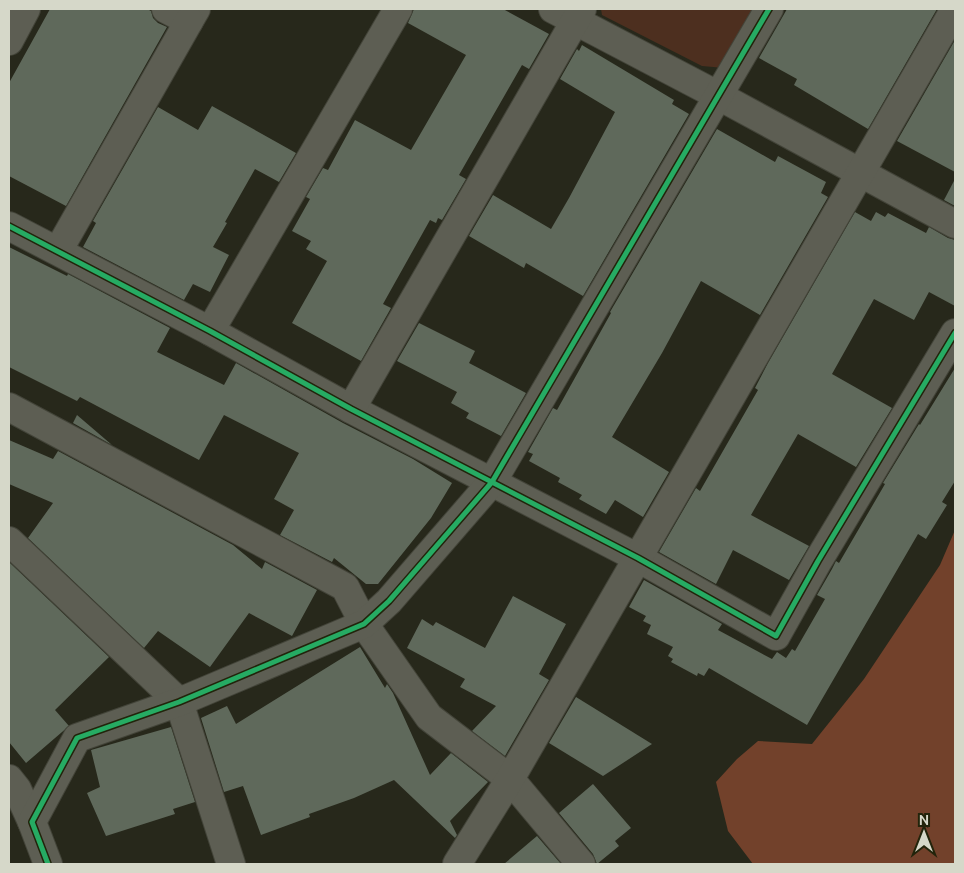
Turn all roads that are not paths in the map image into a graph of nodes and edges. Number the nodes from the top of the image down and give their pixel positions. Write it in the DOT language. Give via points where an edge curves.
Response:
graph roads {
  1 [pos="26,9"];
  2 [pos="398,9"];
  3 [pos="769,9"];
  4 [pos="955,9"];
  5 [pos="183,13"];
  6 [pos="571,13"];
  7 [pos="9,41"];
  8 [pos="719,96"];
  9 [pos="860,174"];
  10 [pos="955,224"];
  11 [pos="9,226"];
  12 [pos="58,252"];
  13 [pos="210,331"];
  14 [pos="955,334"];
  15 [pos="9,407"];
  16 [pos="351,409"];
  17 [pos="492,482"];
  18 [pos="9,542"];
  19 [pos="638,558"];
  20 [pos="364,624"];
  21 [pos="179,702"];
  22 [pos="510,779"];
  23 [pos="9,780"];
  24 [pos="32,822"];
  25 [pos="48,864"];
  26 [pos="231,864"];
  27 [pos="457,864"];
  28 [pos="581,864"];
  1 -- 7 [label="street"];
  2 -- 13 [label="street"];
  3 -- 8 [label="street"];
  4 -- 9 [label="street"];
  5 -- 12 [label="street"];
  6 -- 8 [label="street"];
  6 -- 16 [label="street"];
  8 -- 9 [label="street"];
  8 -- 17 [label="street"];
  9 -- 10 [label="street"];
  9 -- 19 [label="street"];
  11 -- 12 [label="street"];
  12 -- 13 [label="street"];
  13 -- 16 [label="street"];
  14 -- 19 [label="street" via="776,636"];
  15 -- 20 [label="street" via="345,588"];
  16 -- 17 [label="street"];
  17 -- 19 [label="street"];
  17 -- 20 [label="street" via="389,601"];
  18 -- 21 [label="street"];
  19 -- 22 [label="street"];
  20 -- 21 [label="street"];
  20 -- 22 [label="street" via="429,717"];
  21 -- 24 [label="street" via="77,738"];
  21 -- 26 [label="street"];
  22 -- 27 [label="street"];
  22 -- 28 [label="street"];
  23 -- 24 [label="street" via="17,789"];
  24 -- 25 [label="street"];
}
